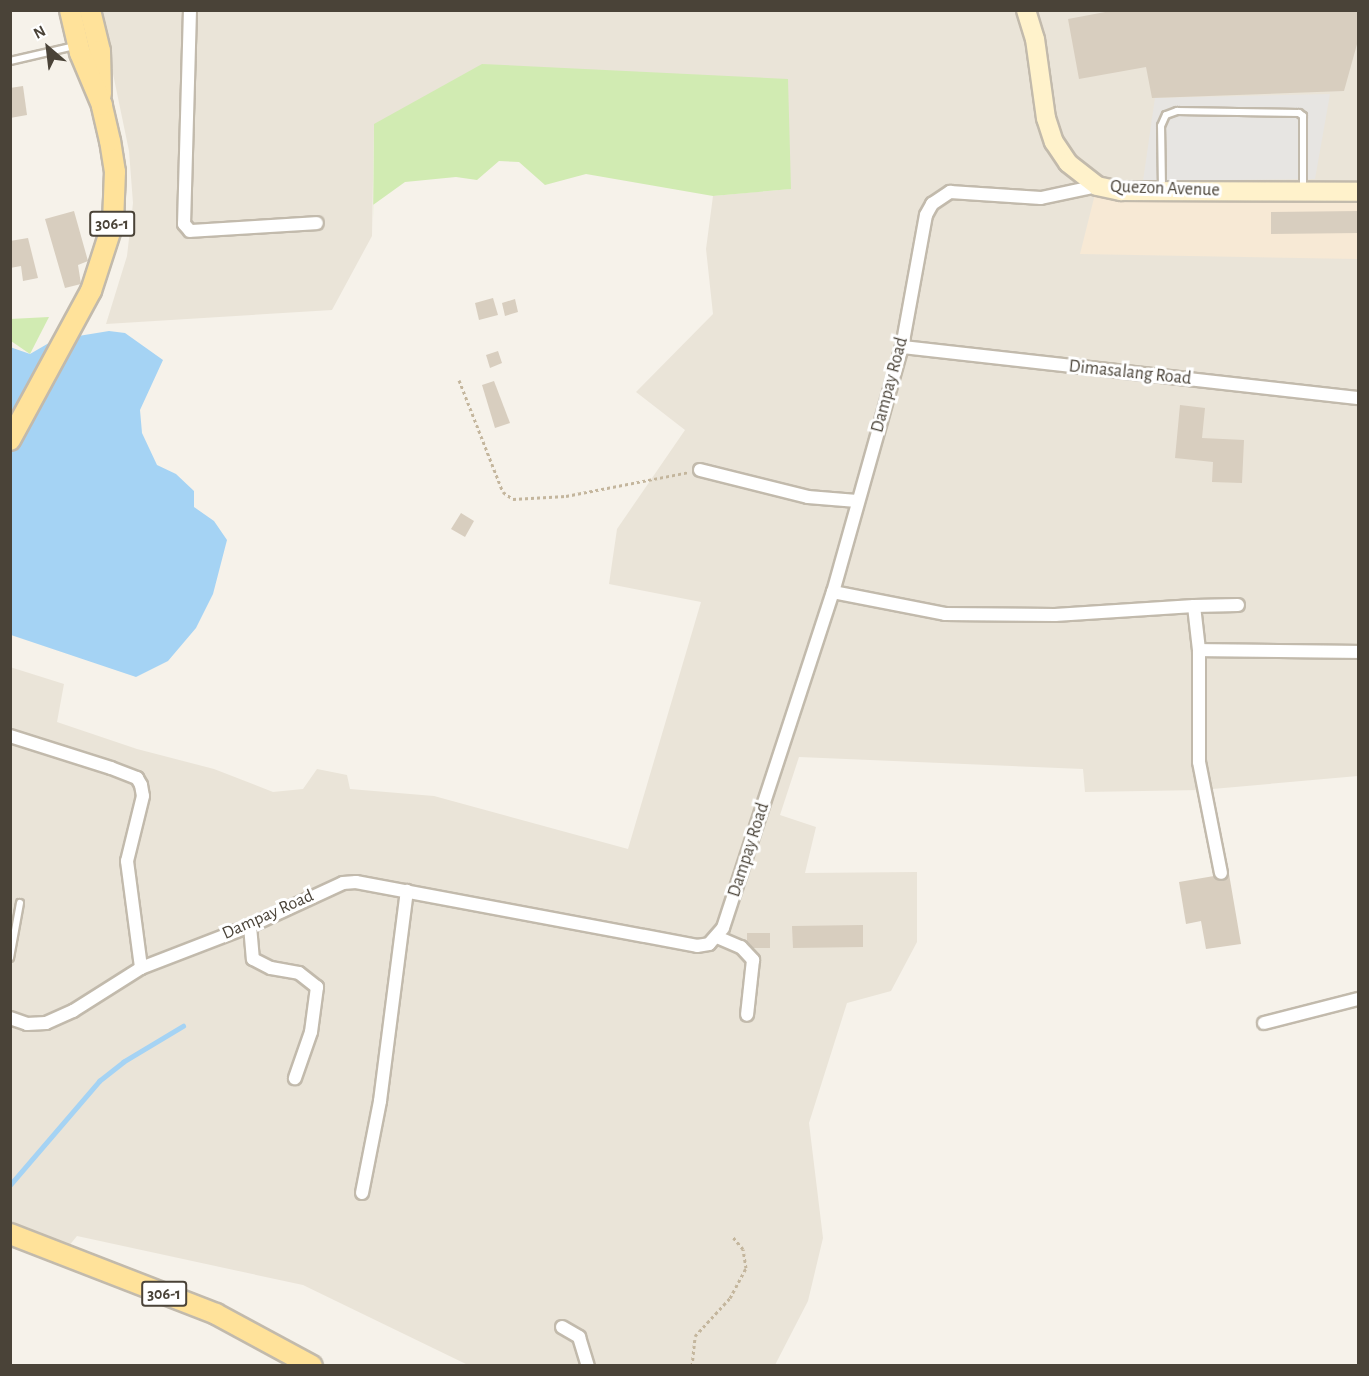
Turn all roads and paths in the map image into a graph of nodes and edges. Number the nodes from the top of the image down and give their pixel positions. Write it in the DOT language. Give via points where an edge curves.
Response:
graph roads {
  1 [pos="70,10"];
  2 [pos="90,10"];
  3 [pos="190,10"];
  4 [pos="1028,12"];
  5 [pos="78,45"];
  6 [pos="10,61"];
  7 [pos="102,105"];
  8 [pos="1097,186"];
  9 [pos="1303,191"];
  10 [pos="1162,192"];
  11 [pos="1359,192"];
  12 [pos="317,223"];
  13 [pos="902,347"];
  14 [pos="459,380"];
  15 [pos="1359,398"];
  16 [pos="10,440"];
  17 [pos="700,470"];
  18 [pos="857,501"];
  19 [pos="833,592"];
  20 [pos="1238,604"];
  21 [pos="1194,606"];
  22 [pos="1199,650"];
  23 [pos="1359,652"];
  24 [pos="10,736"];
  25 [pos="1221,873"];
  26 [pos="407,891"];
  27 [pos="20,903"];
  28 [pos="250,926"];
  29 [pos="717,937"];
  30 [pos="10,958"];
  31 [pos="141,968"];
  32 [pos="1359,999"];
  33 [pos="747,1015"];
  34 [pos="10,1018"];
  35 [pos="1264,1023"];
  36 [pos="295,1078"];
  37 [pos="362,1193"];
  38 [pos="10,1234"];
  39 [pos="732,1236"];
  40 [pos="562,1327"];
  41 [pos="312,1365"];
  42 [pos="588,1365"];
  43 [pos="692,1365"];
  1 -- 5 [label="main road, 306-1"];
  2 -- 7 [label="main road, 306-1" via="100,51"];
  3 -- 12 [label="street" via="184,224 190,231"];
  4 -- 8 [label="main road, Quezon Avenue" via="1054,142 1068,163"];
  5 -- 6 [label="lane"];
  5 -- 7 [label="main road, 306-1"];
  7 -- 16 [label="main road, 306-1" via="115,172 113,223 106,253 69,336"];
  8 -- 10 [label="main road, Quezon Avenue"];
  8 -- 13 [label="street, Dampay Road" via="1041,198 950,192 940,196 926,215"];
  9 -- 10 [label="main road, Quezon Avenue"];
  9 -- 10 [label="lane" via="1303,116 1299,113 1177,111 1166,115 1161,126"];
  9 -- 11 [label="main road, Quezon Avenue"];
  13 -- 15 [label="street, Dimasalang Road"];
  13 -- 18 [label="street, Dampay Road"];
  14 -- 17 [label="path" via="503,492 513,499 566,496"];
  17 -- 18 [label="street" via="808,497"];
  18 -- 19 [label="street, Dampay Road"];
  19 -- 21 [label="street" via="945,614 1055,615"];
  19 -- 29 [label="street, Dampay Road"];
  20 -- 21 [label="street"];
  21 -- 22 [label="street"];
  22 -- 23 [label="street"];
  22 -- 25 [label="street" via="1199,762"];
  24 -- 31 [label="street" via="111,768 137,778 141,785 143,796 127,861"];
  26 -- 28 [label="street, Dampay Road" via="343,883"];
  26 -- 29 [label="street, Dampay Road" via="697,946 709,944"];
  26 -- 37 [label="street" via="380,1101"];
  27 -- 30 [label="lane"];
  28 -- 31 [label="street, Dampay Road"];
  28 -- 36 [label="street" via="254,959 271,968 298,973 317,987 311,1032"];
  29 -- 33 [label="street" via="741,947 753,960"];
  31 -- 34 [label="street, Dampay Road" via="73,1011 46,1023 27,1024"];
  32 -- 35 [label="street"];
  38 -- 41 [label="main road, 306-1" via="216,1314"];
  39 -- 43 [label="path" via="743,1249 746,1268 730,1298 695,1336"];
  40 -- 42 [label="street" via="579,1337"];
}
